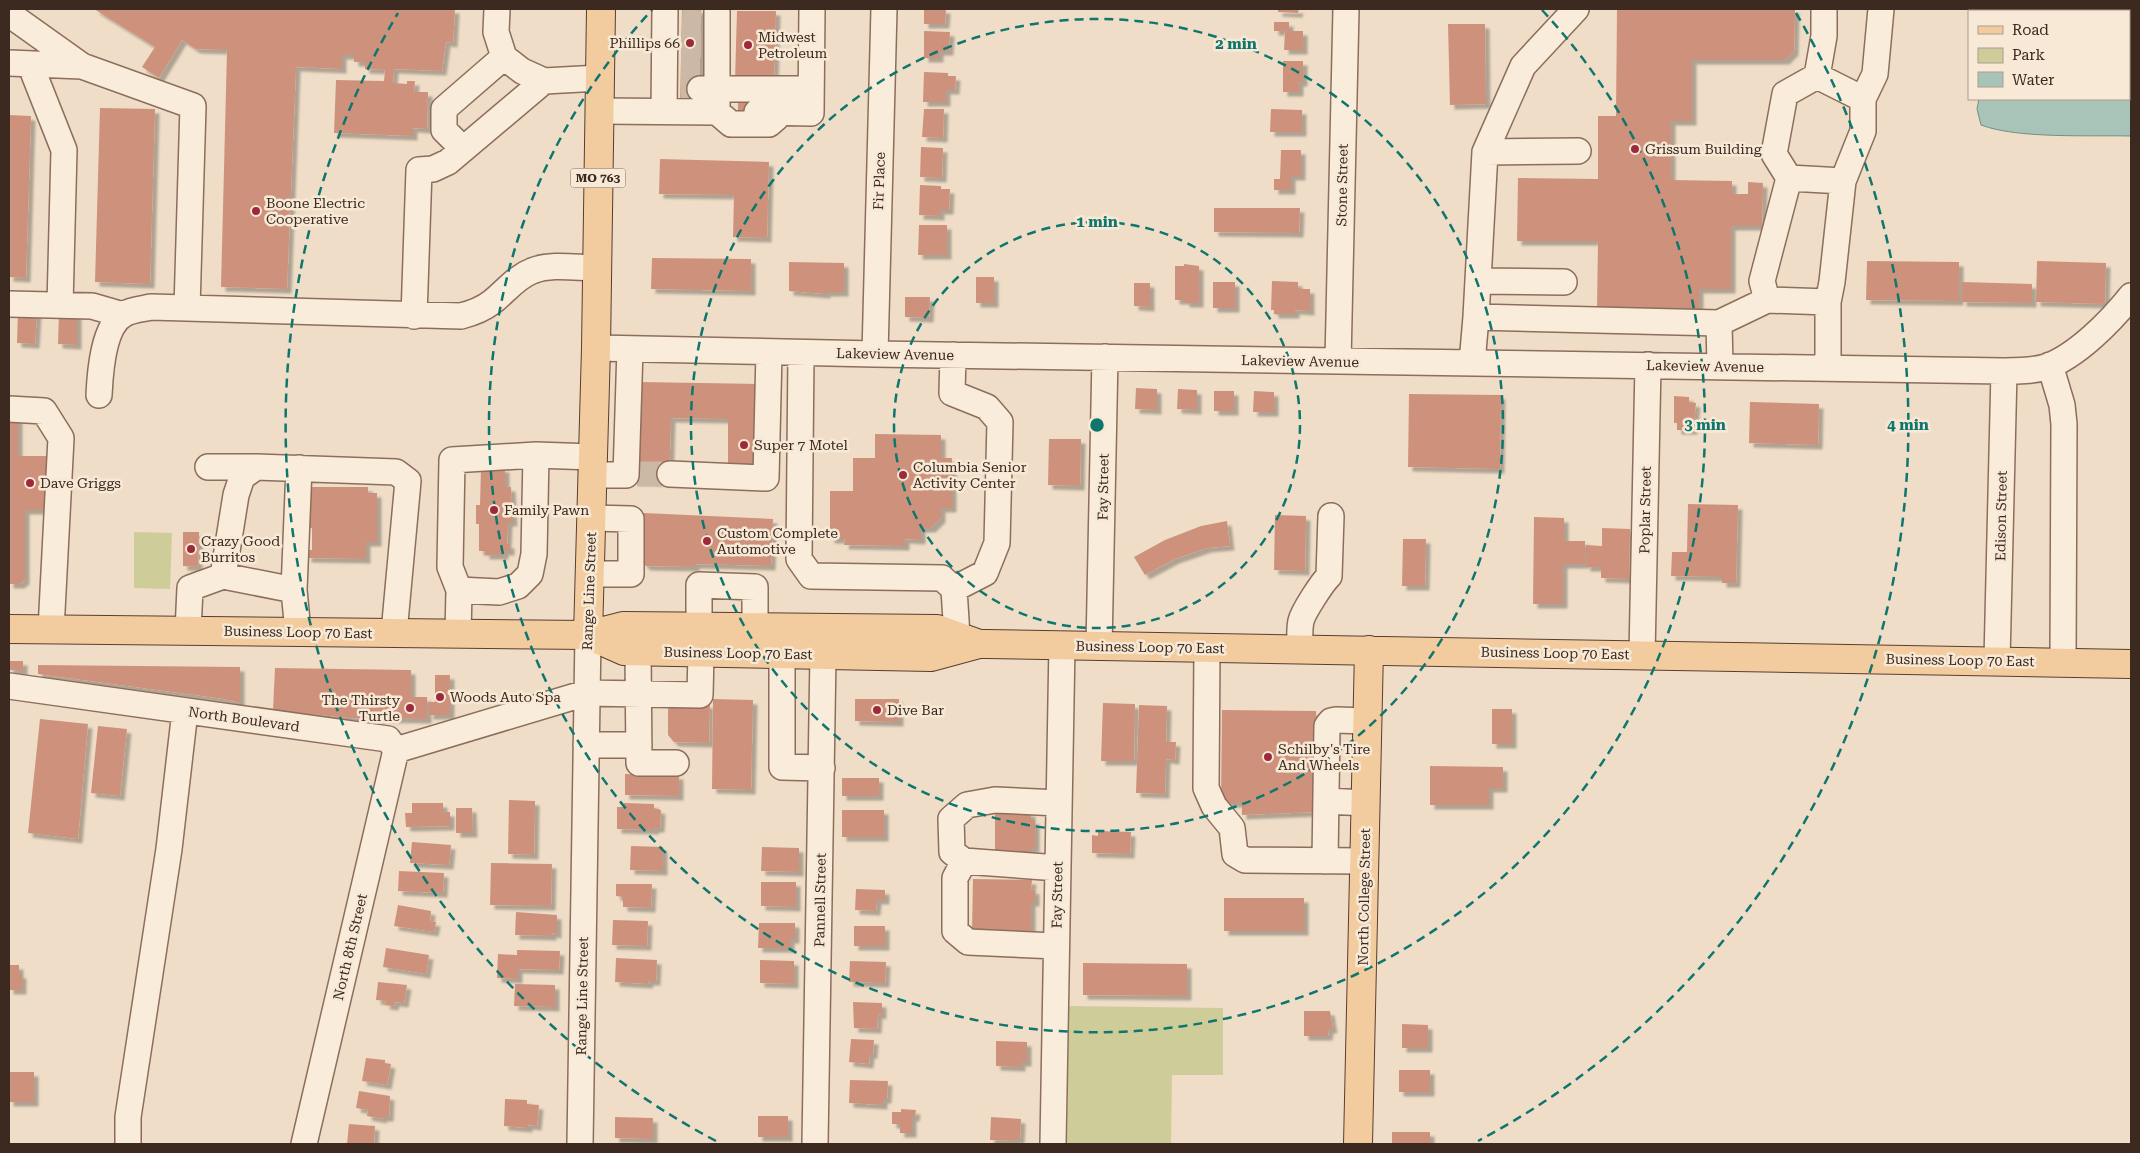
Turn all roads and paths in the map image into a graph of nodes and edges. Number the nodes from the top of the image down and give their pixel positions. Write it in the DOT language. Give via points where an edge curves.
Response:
graph roads {
  1 [pos="497,9"];
  2 [pos="601,9"];
  3 [pos="812,9"];
  4 [pos="884,9"];
  5 [pos="1346,9"];
  6 [pos="1576,9"];
  7 [pos="1824,9"];
  8 [pos="1881,9"];
  9 [pos="9,14"];
  10 [pos="504,57"];
  11 [pos="696,61"];
  12 [pos="19,63"];
  13 [pos="82,66"];
  14 [pos="1817,76"];
  15 [pos="600,78"];
  16 [pos="544,81"];
  17 [pos="811,89"];
  18 [pos="1863,99"];
  19 [pos="599,110"];
  20 [pos="783,112"];
  21 [pos="464,149"];
  22 [pos="1578,151"];
  23 [pos="1485,152"];
  24 [pos="1789,178"];
  25 [pos="1843,181"];
  26 [pos="597,268"];
  27 [pos="1478,281"];
  28 [pos="1564,282"];
  29 [pos="2131,296"];
  30 [pos="1766,300"];
  31 [pos="1828,302"];
  32 [pos="9,304"];
  33 [pos="60,305"];
  34 [pos="187,308"];
  35 [pos="123,315"];
  36 [pos="414,316"];
  37 [pos="1476,317"];
  38 [pos="1719,323"];
  39 [pos="596,348"];
  40 [pos="630,349"];
  41 [pos="769,352"];
  42 [pos="801,352"];
  43 [pos="875,354"];
  44 [pos="953,355"];
  45 [pos="1105,357"];
  46 [pos="1338,361"];
  47 [pos="1472,363"];
  48 [pos="1648,365"];
  49 [pos="2050,365"];
  50 [pos="1720,366"];
  51 [pos="1828,368"];
  52 [pos="2004,371"];
  53 [pos="98,395"];
  54 [pos="9,409"];
  55 [pos="536,455"];
  56 [pos="593,466"];
  57 [pos="208,467"];
  58 [pos="256,467"];
  59 [pos="299,468"];
  60 [pos="670,474"];
  61 [pos="1331,516"];
  62 [pos="591,518"];
  63 [pos="589,574"];
  64 [pos="223,576"];
  65 [pos="954,589"];
  66 [pos="294,590"];
  67 [pos="459,590"];
  68 [pos="755,627"];
  69 [pos="9,629"];
  70 [pos="51,630"];
  71 [pos="188,631"];
  72 [pos="298,632"];
  73 [pos="394,633"];
  74 [pos="458,634"];
  75 [pos="588,635"];
  76 [pos="700,640"];
  77 [pos="968,640"];
  78 [pos="1062,646"];
  79 [pos="1099,647"];
  80 [pos="1206,648"];
  81 [pos="1300,649"];
  82 [pos="1369,650"];
  83 [pos="638,651"];
  84 [pos="782,654"];
  85 [pos="823,655"];
  86 [pos="1642,655"];
  87 [pos="1998,660"];
  88 [pos="2063,662"];
  89 [pos="2131,664"];
  90 [pos="9,686"];
  91 [pos="586,693"];
  92 [pos="638,694"];
  93 [pos="185,710"];
  94 [pos="1367,722"];
  95 [pos="586,745"];
  96 [pos="638,745"];
  97 [pos="396,750"];
  98 [pos="676,763"];
  99 [pos="822,768"];
  100 [pos="1326,801"];
  101 [pos="1059,802"];
  102 [pos="1366,803"];
  103 [pos="1325,860"];
  104 [pos="964,861"];
  105 [pos="1364,861"];
  106 [pos="1058,868"];
  107 [pos="1056,946"];
  108 [pos="128,1144"];
  109 [pos="304,1144"];
  110 [pos="580,1144"];
  111 [pos="815,1144"];
  112 [pos="1052,1144"];
  113 [pos="1358,1144"];
  1 -- 10 [label="street" via="496,32"];
  2 -- 15 [label="main road, Range Line Street / MO 763"];
  3 -- 17 [label="street"];
  4 -- 43 [label="street, Fir Place"];
  5 -- 46 [label="street, Stone Street"];
  6 -- 23 [label="street" via="1523,66"];
  7 -- 14 [label="street" via="1824,36"];
  8 -- 18 [label="street" via="1875,74"];
  9 -- 13 [label="street"];
  10 -- 16 [label="street" via="522,71"];
  10 -- 21 [label="street" via="444,108 444,130"];
  11 -- 17 [label="street"];
  11 -- 19 [label="street"];
  11 -- 20 [label="street"];
  11 -- 20 [label="street" via="731,124 769,124"];
  12 -- 13 [label="street"];
  12 -- 33 [label="street" via="64,150"];
  13 -- 34 [label="street" via="193,106"];
  14 -- 18 [label="street"];
  14 -- 24 [label="street" via="1786,94 1774,154"];
  15 -- 16 [label="street"];
  15 -- 19 [label="main road, Range Line Street / MO 763"];
  16 -- 21 [label="street"];
  17 -- 20 [label="street" via="811,113"];
  18 -- 25 [label="street" via="1864,131"];
  19 -- 26 [label="main road, Range Line Street / MO 763"];
  21 -- 36 [label="street" via="448,162 433,169 419,170"];
  22 -- 23 [label="street"];
  23 -- 27 [label="street"];
  24 -- 25 [label="street"];
  24 -- 30 [label="street" via="1762,281"];
  25 -- 31 [label="street"];
  26 -- 36 [label="street" via="533,270 478,311 461,316"];
  26 -- 39 [label="main road, Range Line Street / MO 763"];
  27 -- 28 [label="street"];
  27 -- 37 [label="street"];
  29 -- 49 [label="street, Lakeview Avenue" via="2115,316 2072,352"];
  30 -- 31 [label="street"];
  30 -- 38 [label="street"];
  31 -- 51 [label="street"];
  32 -- 33 [label="street"];
  33 -- 35 [label="street" via="92,306"];
  34 -- 35 [label="street" via="151,307"];
  34 -- 36 [label="street"];
  35 -- 53 [label="street" via="110,333 102,356"];
  37 -- 38 [label="street"];
  37 -- 47 [label="street"];
  38 -- 50 [label="street"];
  39 -- 40 [label="street, Lakeview Avenue"];
  39 -- 56 [label="main road, Range Line Street / MO 763"];
  40 -- 41 [label="street, Lakeview Avenue"];
  40 -- 56 [label="street" via="631,474"];
  41 -- 42 [label="street, Lakeview Avenue"];
  41 -- 60 [label="street" via="766,478"];
  42 -- 43 [label="street, Lakeview Avenue"];
  42 -- 65 [label="street" via="799,559 812,576 942,578"];
  43 -- 44 [label="street, Lakeview Avenue"];
  44 -- 45 [label="street, Lakeview Avenue"];
  44 -- 65 [label="street" via="952,393 987,407 1000,422 997,543 986,573"];
  45 -- 46 [label="street, Lakeview Avenue"];
  45 -- 79 [label="street, Fay Street"];
  46 -- 47 [label="street, Lakeview Avenue"];
  47 -- 48 [label="street, Lakeview Avenue"];
  48 -- 50 [label="street, Lakeview Avenue"];
  48 -- 86 [label="street, Poplar Street"];
  49 -- 52 [label="street, Lakeview Avenue" via="2032,370"];
  49 -- 88 [label="street" via="2064,424"];
  50 -- 51 [label="street, Lakeview Avenue"];
  51 -- 52 [label="street, Lakeview Avenue"];
  52 -- 87 [label="street, Edison Street"];
  54 -- 70 [label="street" via="44,411 61,438"];
  55 -- 56 [label="street"];
  55 -- 67 [label="street" via="534,554 530,574 518,586 499,592"];
  55 -- 67 [label="street" via="452,460 450,567"];
  56 -- 62 [label="main road, Range Line Street / MO 763"];
  57 -- 58 [label="street"];
  58 -- 59 [label="street"];
  58 -- 64 [label="street" via="242,478 236,496"];
  59 -- 66 [label="street"];
  59 -- 73 [label="street" via="396,472 408,481"];
  61 -- 81 [label="street" via="1329,576 1318,588 1301,619"];
  62 -- 63 [label="main road, Range Line Street / MO 763"];
  62 -- 63 [label="street" via="631,519 631,574"];
  63 -- 75 [label="main road, Range Line Street / MO 763"];
  64 -- 66 [label="street"];
  64 -- 71 [label="street" via="190,588"];
  65 -- 77 [label="street"];
  66 -- 72 [label="street"];
  67 -- 74 [label="street"];
  68 -- 76 [label="main road, Business Loop 70 East"];
  68 -- 76 [label="street" via="755,587 699,585"];
  68 -- 77 [label="main road, Business Loop 70 East" via="937,630"];
  69 -- 70 [label="main road, Business Loop 70 East"];
  70 -- 71 [label="main road, Business Loop 70 East"];
  71 -- 72 [label="main road, Business Loop 70 East"];
  72 -- 73 [label="main road, Business Loop 70 East"];
  73 -- 74 [label="main road, Business Loop 70 East"];
  74 -- 75 [label="main road, Business Loop 70 East"];
  75 -- 76 [label="main road, Business Loop 70 East" via="622,626"];
  75 -- 83 [label="main road, Business Loop 70 East" via="624,651"];
  75 -- 91 [label="street, Range Line Street"];
  76 -- 83 [label="main road, Business Loop 70 East"];
  76 -- 84 [label="main road, Business Loop 70 East"];
  76 -- 92 [label="street" via="700,695"];
  77 -- 78 [label="main road, Business Loop 70 East"];
  77 -- 85 [label="main road, Business Loop 70 East" via="931,657"];
  78 -- 79 [label="main road, Business Loop 70 East"];
  78 -- 101 [label="street, Fay Street"];
  79 -- 80 [label="main road, Business Loop 70 East"];
  80 -- 81 [label="main road, Business Loop 70 East"];
  80 -- 103 [label="street" via="1206,788 1214,806 1232,828 1235,854 1245,860"];
  81 -- 82 [label="main road, Business Loop 70 East"];
  82 -- 86 [label="main road, Business Loop 70 East"];
  82 -- 94 [label="main road, North College Street"];
  83 -- 92 [label="street"];
  84 -- 85 [label="main road, Business Loop 70 East"];
  84 -- 99 [label="street" via="782,767"];
  85 -- 99 [label="street, Pannell Street"];
  86 -- 87 [label="main road, Business Loop 70 East"];
  87 -- 88 [label="main road, Business Loop 70 East"];
  88 -- 89 [label="main road, Business Loop 70 East"];
  90 -- 93 [label="street, North Boulevard"];
  91 -- 92 [label="street"];
  91 -- 95 [label="street, Range Line Street"];
  91 -- 97 [label="street"];
  92 -- 96 [label="street"];
  93 -- 97 [label="street, North Boulevard" via="388,739"];
  93 -- 108 [label="street" via="169,849 128,1117"];
  94 -- 100 [label="street" via="1331,721 1327,726"];
  94 -- 102 [label="main road, North College Street"];
  95 -- 96 [label="street"];
  95 -- 110 [label="street, Range Line Street"];
  96 -- 98 [label="street" via="639,763"];
  97 -- 109 [label="street, North 8th Street"];
  99 -- 111 [label="street, Pannell Street"];
  100 -- 102 [label="street"];
  100 -- 103 [label="street"];
  101 -- 104 [label="street" via="995,800 967,805 951,819 952,852"];
  101 -- 106 [label="street, Fay Street"];
  102 -- 105 [label="main road, North College Street"];
  103 -- 105 [label="street"];
  104 -- 106 [label="street"];
  104 -- 107 [label="street" via="955,878 955,931 968,942"];
  105 -- 113 [label="main road, North College Street"];
  106 -- 107 [label="street, Fay Street"];
  107 -- 112 [label="street, Fay Street"];
}
